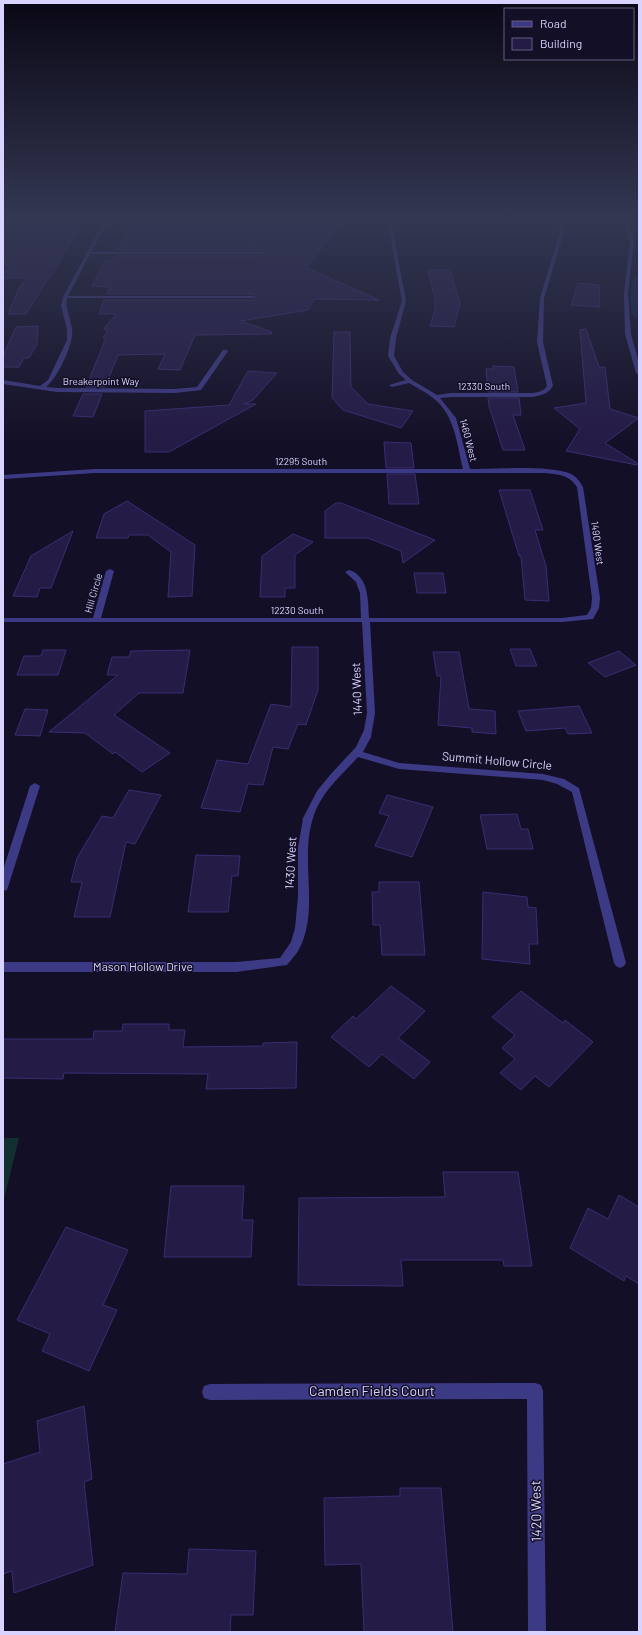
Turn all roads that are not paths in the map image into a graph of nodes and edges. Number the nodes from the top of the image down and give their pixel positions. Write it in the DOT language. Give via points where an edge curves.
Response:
graph roads {
  1 [pos="67,293"];
  2 [pos="403,293"];
  3 [pos="543,293"];
  4 [pos="626,293"];
  5 [pos="65,297"];
  6 [pos="253,297"];
  7 [pos="225,352"];
  8 [pos="639,373"];
  9 [pos="410,381"];
  10 [pos="3,382"];
  11 [pos="392,385"];
  12 [pos="40,388"];
  13 [pos="436,397"];
  14 [pos="467,471"];
  15 [pos="569,475"];
  16 [pos="3,477"];
  17 [pos="110,571"];
  18 [pos="349,572"];
  19 [pos="590,616"];
  20 [pos="3,620"];
  21 [pos="96,620"];
  22 [pos="366,620"];
  23 [pos="357,753"];
  24 [pos="35,786"];
  25 [pos="3,887"];
  26 [pos="283,962"];
  27 [pos="620,963"];
  28 [pos="3,967"];
  29 [pos="535,1391"];
  30 [pos="210,1392"];
  31 [pos="538,1632"];
  1 -- 5 [label="street"];
  2 -- 9 [label="street, 1460 West" via="404,301 393,338 391,356 401,373"];
  3 -- 13 [label="street, 12330 South" via="540,342 550,386 544,392 532,395"];
  4 -- 8 [label="street" via="628,334"];
  5 -- 6 [label="street"];
  5 -- 12 [label="street" via="63,306 70,329 70,340 50,381"];
  7 -- 12 [label="street, Breakerpoint Way" via="199,389 75,391"];
  9 -- 11 [label="street"];
  9 -- 13 [label="street, 1460 West"];
  10 -- 12 [label="street, Breakerpoint Way"];
  13 -- 14 [label="street, 1460 West" via="453,418"];
  14 -- 15 [label="street, 12295 South" via="542,471"];
  14 -- 16 [label="street, 12295 South" via="95,471"];
  15 -- 19 [label="street, 1490 West" via="577,480 580,487 596,598 595,608"];
  17 -- 21 [label="street, Hill Circle"];
  18 -- 22 [label="street, 1440 West" via="359,581 364,593"];
  19 -- 22 [label="street, 12230 South" via="562,620"];
  20 -- 21 [label="street, 12230 South"];
  21 -- 22 [label="street, 12230 South"];
  22 -- 23 [label="street, 1440 West" via="371,713 370,726"];
  23 -- 26 [label="street, 1430 West" via="320,794 308,819 303,845 302,922 297,943"];
  23 -- 27 [label="street, Summit Hollow Circle" via="379,762 399,766 542,777 562,781 576,790"];
  24 -- 25 [label="street"];
  26 -- 28 [label="street, Mason Hollow Drive" via="236,967"];
  29 -- 30 [label="street, Camden Fields Court"];
  29 -- 31 [label="street, 1420 West"];
}
